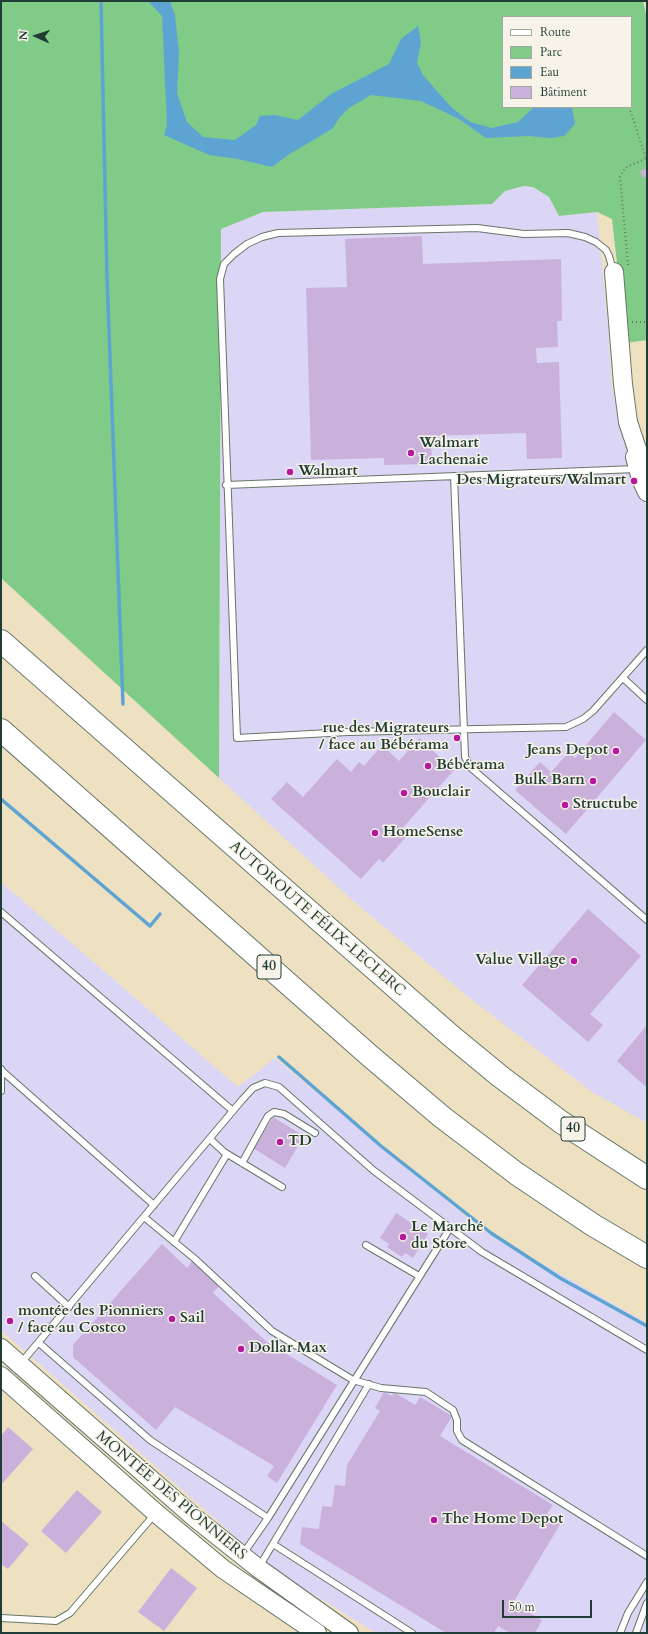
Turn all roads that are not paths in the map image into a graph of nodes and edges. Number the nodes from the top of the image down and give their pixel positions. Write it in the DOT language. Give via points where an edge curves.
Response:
graph roads {
  1 [pos="614,272"];
  2 [pos="643,468"];
  3 [pos="454,476"];
  4 [pos="226,486"];
  5 [pos="647,492"];
  6 [pos="1,641"];
  7 [pos="647,650"];
  8 [pos="623,678"];
  9 [pos="647,700"];
  10 [pos="463,729"];
  11 [pos="1,730"];
  12 [pos="1,912"];
  13 [pos="647,920"];
  14 [pos="1,1069"];
  15 [pos="1,1091"];
  16 [pos="233,1111"];
  17 [pos="315,1132"];
  18 [pos="210,1139"];
  19 [pos="227,1154"];
  20 [pos="242,1163"];
  21 [pos="647,1178"];
  22 [pos="282,1187"];
  23 [pos="154,1205"];
  24 [pos="144,1218"];
  25 [pos="450,1228"];
  26 [pos="174,1242"];
  27 [pos="366,1245"];
  28 [pos="647,1257"];
  29 [pos="35,1276"];
  30 [pos="419,1276"];
  31 [pos="69,1307"];
  32 [pos="39,1343"];
  33 [pos="1,1348"];
  34 [pos="647,1350"];
  35 [pos="20,1365"];
  36 [pos="3,1380"];
  37 [pos="353,1380"];
  38 [pos="369,1384"];
  39 [pos="156,1513"];
  40 [pos="268,1518"];
  41 [pos="273,1544"];
  42 [pos="242,1556"];
  43 [pos="647,1556"];
  44 [pos="258,1568"];
  45 [pos="647,1582"];
  46 [pos="647,1603"];
  47 [pos="1,1618"];
  48 [pos="317,1633"];
  49 [pos="349,1633"];
  50 [pos="412,1633"];
  51 [pos="620,1633"];
  52 [pos="636,1633"];
  1 -- 2 [label="street" via="623,384 631,432"];
  1 -- 4 [label="lane" via="606,250 585,237 568,233 524,234 477,228 304,232 278,233 248,244 224,264 220,279"];
  2 -- 3 [label="lane"];
  2 -- 5 [label="street"];
  3 -- 4 [label="lane"];
  3 -- 10 [label="lane"];
  4 -- 10 [label="lane" via="237,738"];
  6 -- 21 [label="highway, AUTOROUTE FÉLIX-LECLERC / 40" via="444,1030 561,1122"];
  7 -- 8 [label="lane"];
  8 -- 9 [label="lane"];
  8 -- 10 [label="lane" via="593,711 566,727"];
  10 -- 13 [label="lane" via="465,757 470,767"];
  11 -- 28 [label="highway, 40" via="375,1061 447,1121 517,1174 593,1225"];
  12 -- 16 [label="lane"];
  14 -- 15 [label="lane"];
  14 -- 23 [label="lane"];
  16 -- 18 [label="lane"];
  16 -- 25 [label="lane" via="253,1088 265,1083 279,1087 373,1170"];
  17 -- 20 [label="lane" via="284,1114 274,1112 268,1116"];
  18 -- 19 [label="lane"];
  18 -- 23 [label="lane"];
  19 -- 20 [label="lane"];
  19 -- 26 [label="lane"];
  20 -- 22 [label="lane"];
  23 -- 24 [label="lane"];
  24 -- 26 [label="lane"];
  24 -- 31 [label="lane"];
  25 -- 30 [label="lane"];
  25 -- 34 [label="lane" via="482,1252"];
  26 -- 37 [label="lane" via="272,1331"];
  27 -- 30 [label="lane"];
  29 -- 31 [label="lane"];
  30 -- 37 [label="lane"];
  31 -- 32 [label="lane"];
  32 -- 35 [label="lane"];
  32 -- 40 [label="lane" via="150,1440"];
  33 -- 35 [label="street, MONTÉE DES PIONNIERS"];
  35 -- 36 [label="street"];
  35 -- 42 [label="street, MONTÉE DES PIONNIERS" via="153,1483"];
  36 -- 39 [label="street, MONTÉE DES PIONNIERS"];
  37 -- 38 [label="lane"];
  37 -- 40 [label="lane"];
  38 -- 41 [label="lane"];
  38 -- 43 [label="lane" via="381,1388 426,1392 453,1410 457,1431 462,1440"];
  39 -- 47 [label="lane" via="70,1613 56,1621"];
  39 -- 48 [label="street, MONTÉE DES PIONNIERS" via="223,1569"];
  40 -- 42 [label="lane"];
  41 -- 44 [label="lane"];
  41 -- 50 [label="lane"];
  42 -- 44 [label="street, MONTÉE DES PIONNIERS"];
  44 -- 49 [label="street, MONTÉE DES PIONNIERS"];
  45 -- 51 [label="lane" via="628,1613"];
  46 -- 52 [label="lane"];
}
